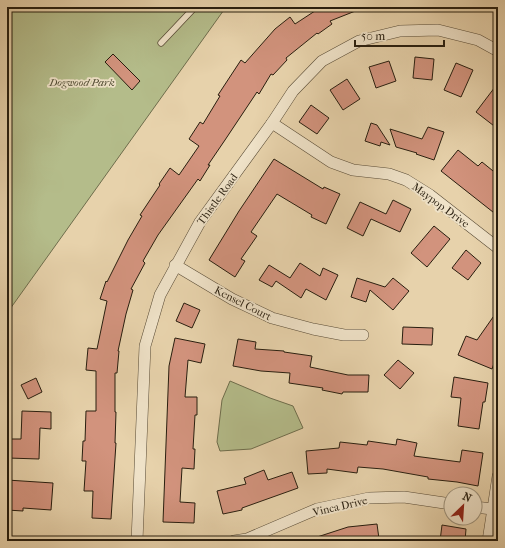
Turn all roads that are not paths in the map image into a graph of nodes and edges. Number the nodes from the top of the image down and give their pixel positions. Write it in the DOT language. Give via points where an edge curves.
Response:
graph roads {
  1 [pos="195,7"];
  2 [pos="161,43"];
  3 [pos="498,51"];
  4 [pos="272,123"];
  5 [pos="498,248"];
  6 [pos="175,265"];
  7 [pos="363,335"];
  8 [pos="498,476"];
  9 [pos="443,503"];
  10 [pos="483,508"];
  11 [pos="492,509"];
  12 [pos="137,541"];
  13 [pos="234,541"];
  14 [pos="488,541"];
  1 -- 2 [label="lane"];
  3 -- 4 [label="street, Thistle Road" via="478,40 438,30 400,31 359,41 322,61 293,91"];
  4 -- 5 [label="street, Maypop Drive" via="331,162 353,170 389,174 406,180 430,195"];
  4 -- 6 [label="street, Thistle Road" via="200,222"];
  6 -- 7 [label="street, Kensel Court" via="232,299 272,318 344,335"];
  6 -- 12 [label="street, Thistle Road" via="160,295 145,346"];
  8 -- 11 [label="street"];
  9 -- 13 [label="street, Vinca Drive" via="404,498 369,498 318,509 247,539"];
  10 -- 11 [label="street"];
  11 -- 14 [label="street"];
}
